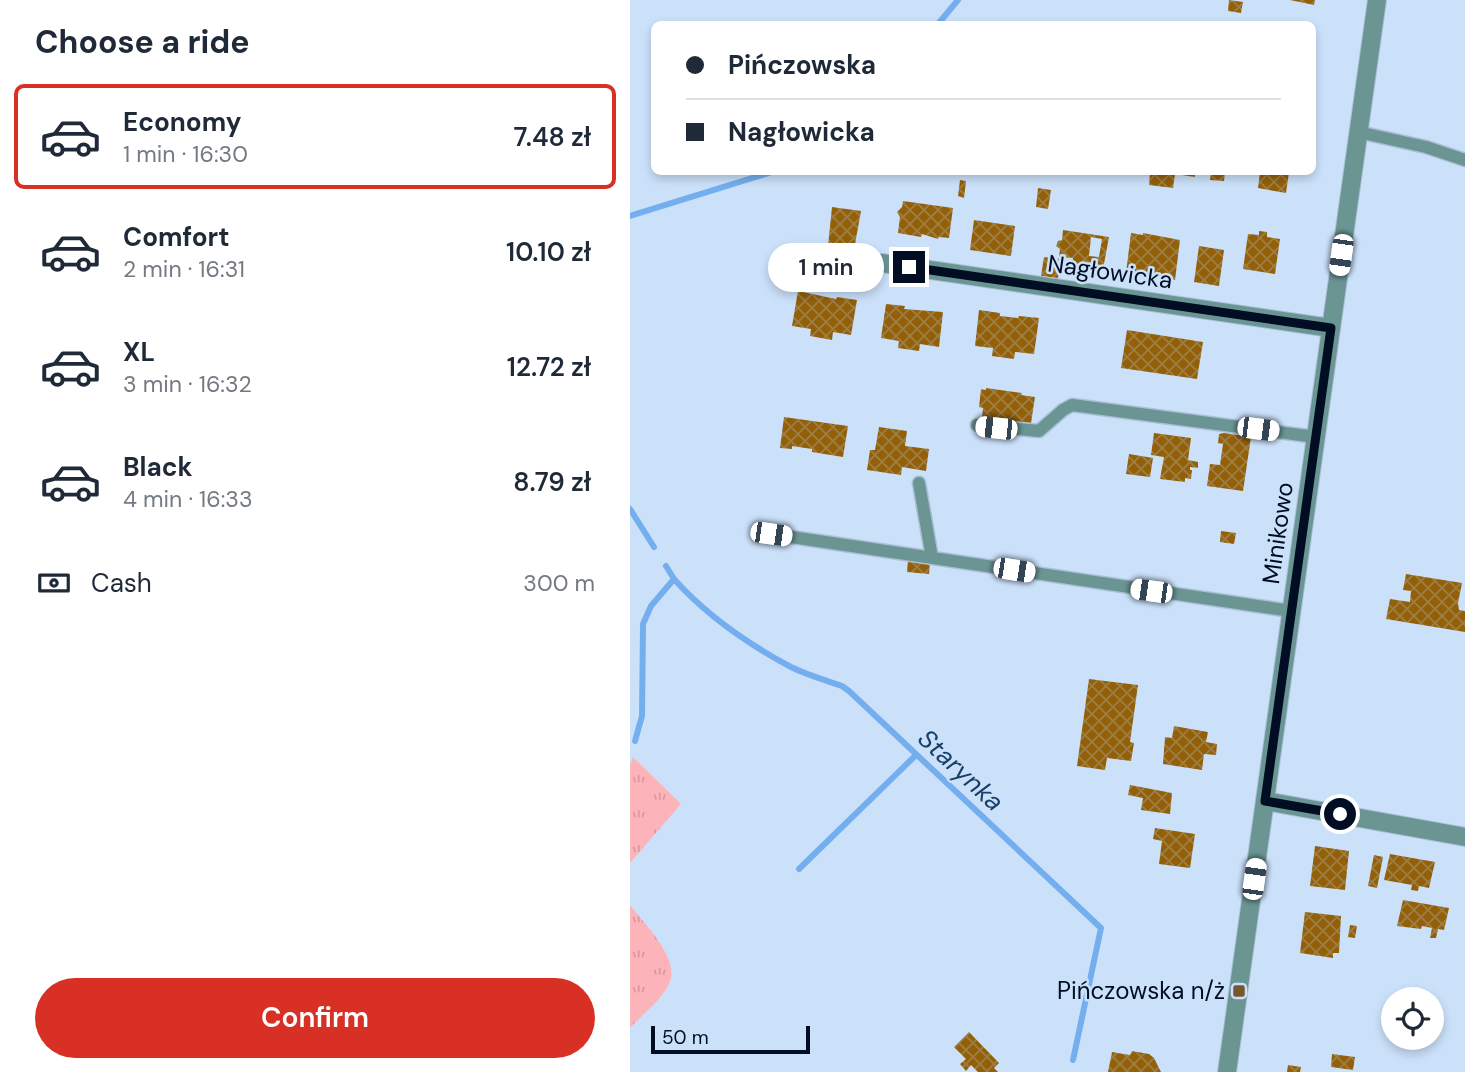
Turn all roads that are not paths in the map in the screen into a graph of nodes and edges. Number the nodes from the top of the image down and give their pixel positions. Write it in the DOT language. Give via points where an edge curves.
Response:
graph roads {
  1 [pos="1377,0"];
  2 [pos="1358,132"];
  3 [pos="1465,160"];
  4 [pos="882,263"];
  5 [pos="1331,328"];
  6 [pos="977,425"];
  7 [pos="1316,437"];
  8 [pos="919,483"];
  9 [pos="771,534"];
  10 [pos="932,558"];
  11 [pos="1292,611"];
  12 [pos="1265,801"];
  13 [pos="1465,836"];
  14 [pos="1227,1072"];
  1 -- 2 [label="street, Minikowo"];
  2 -- 3 [label="lane"];
  2 -- 5 [label="street, Minikowo"];
  4 -- 5 [label="street, Nagłowicka"];
  5 -- 7 [label="street, Minikowo"];
  6 -- 7 [label="lane" via="1039,431 1072,405"];
  7 -- 11 [label="street, Minikowo"];
  8 -- 10 [label="lane"];
  9 -- 10 [label="lane"];
  10 -- 11 [label="lane"];
  11 -- 12 [label="street, Minikowo"];
  12 -- 13 [label="street"];
  12 -- 14 [label="street, Minikowo"];
}
